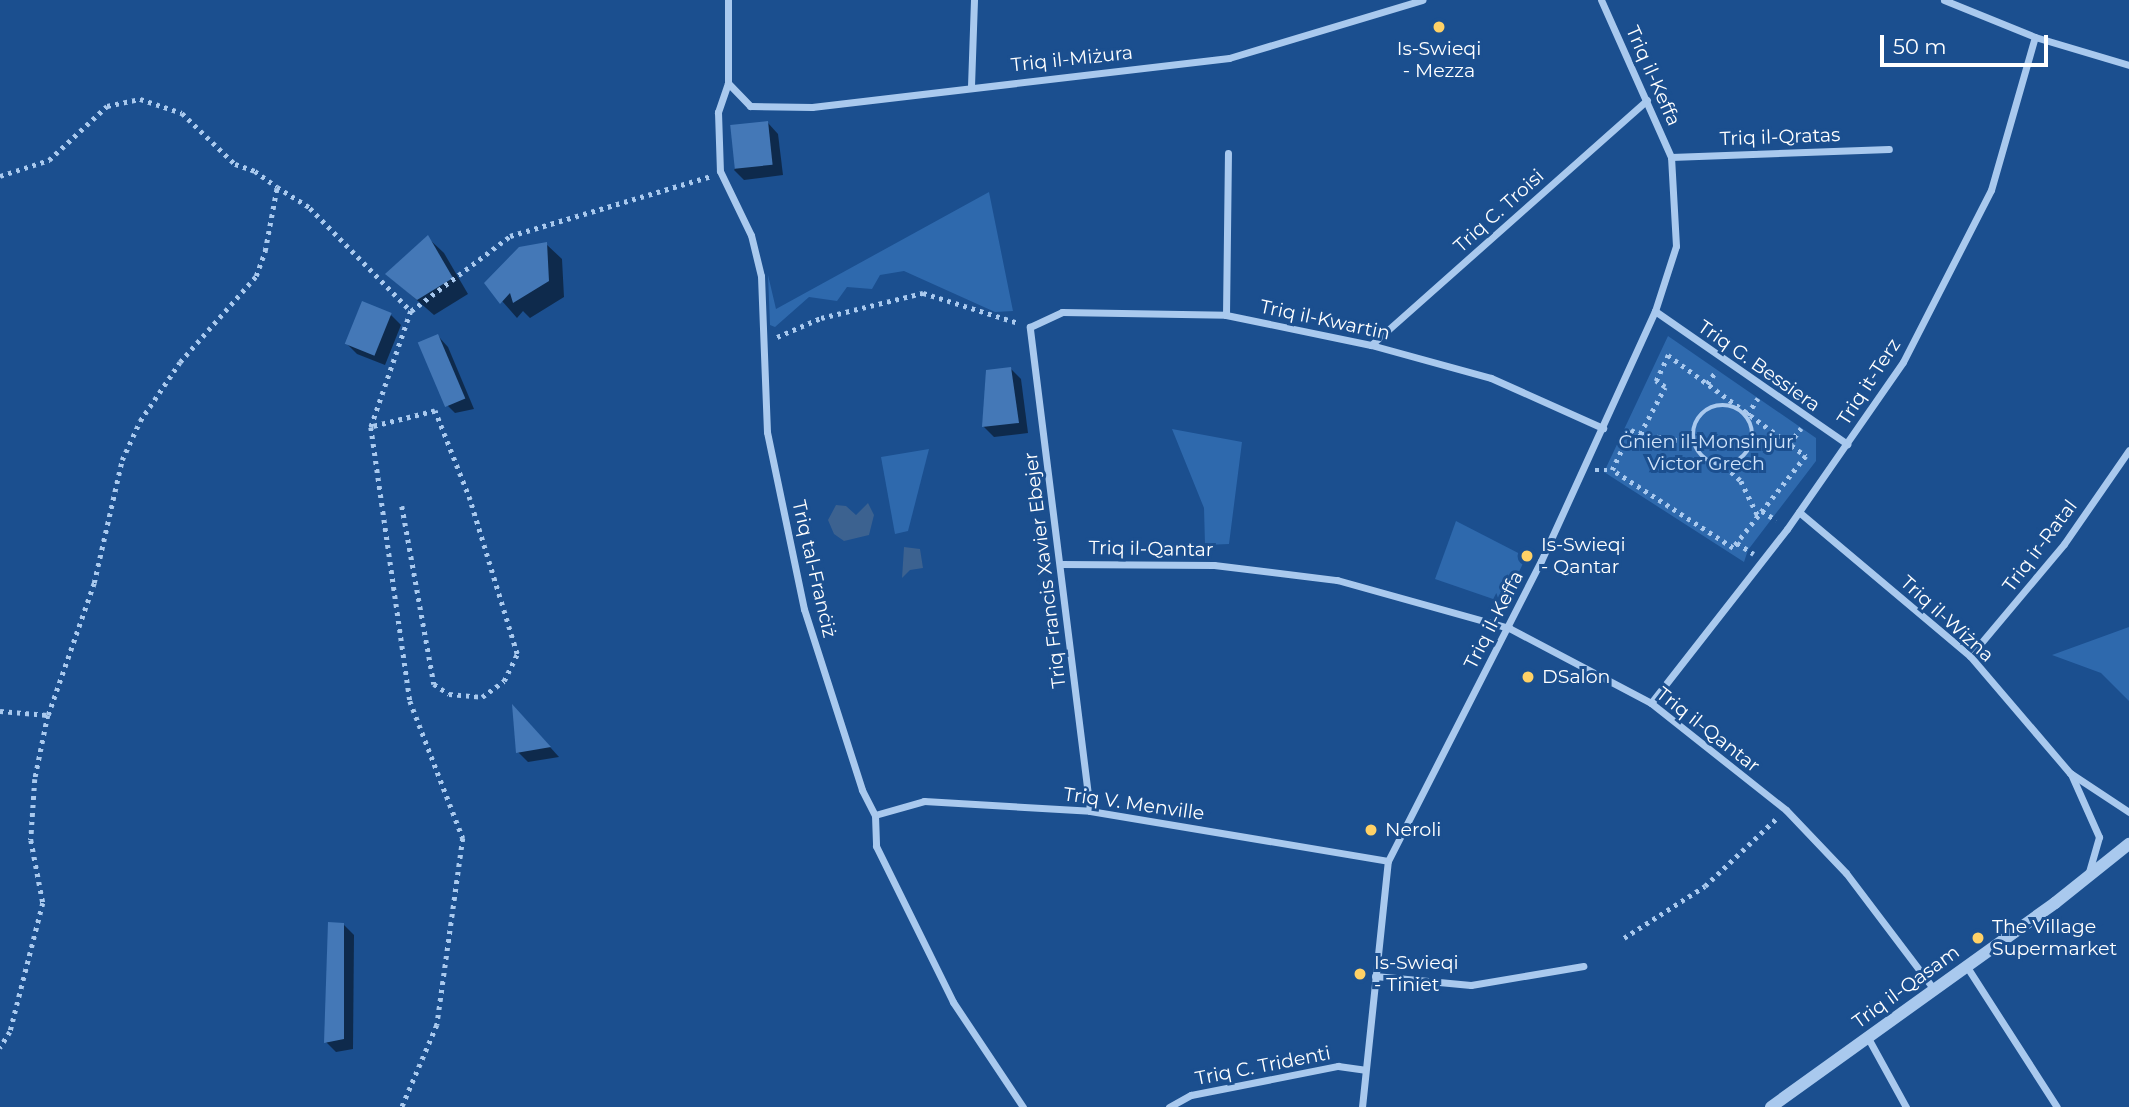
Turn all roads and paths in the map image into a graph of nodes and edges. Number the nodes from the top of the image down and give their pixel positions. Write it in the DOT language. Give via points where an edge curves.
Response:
graph roads {
  1 [pos="728,0"];
  2 [pos="974,0"];
  3 [pos="1421,0"];
  4 [pos="1601,0"];
  5 [pos="1944,0"];
  6 [pos="2035,37"];
  7 [pos="2129,65"];
  8 [pos="728,83"];
  9 [pos="971,86"];
  10 [pos="1647,100"];
  11 [pos="1889,149"];
  12 [pos="1228,153"];
  13 [pos="1671,157"];
  14 [pos="720,171"];
  15 [pos="0,176"];
  16 [pos="277,187"];
  17 [pos="411,311"];
  18 [pos="1655,311"];
  19 [pos="1226,315"];
  20 [pos="1030,327"];
  21 [pos="760,345"];
  22 [pos="1371,345"];
  23 [pos="1765,390"];
  24 [pos="1747,415"];
  25 [pos="1808,419"];
  26 [pos="371,428"];
  27 [pos="1603,428"];
  28 [pos="1640,434"];
  29 [pos="1694,443"];
  30 [pos="1790,444"];
  31 [pos="1847,444"];
  32 [pos="2129,450"];
  33 [pos="1724,466"];
  34 [pos="402,506"];
  35 [pos="1799,512"];
  36 [pos="1758,517"];
  37 [pos="1061,564"];
  38 [pos="1509,628"];
  39 [pos="1970,656"];
  40 [pos="1651,703"];
  41 [pos="0,711"];
  42 [pos="48,715"];
  43 [pos="2070,773"];
  44 [pos="1786,810"];
  45 [pos="1090,811"];
  46 [pos="2129,812"];
  47 [pos="875,815"];
  48 [pos="2129,844"];
  49 [pos="1388,861"];
  50 [pos="2089,874"];
  51 [pos="1625,938"];
  52 [pos="1583,966"];
  53 [pos="1967,967"];
  54 [pos="1375,976"];
  55 [pos="1933,988"];
  56 [pos="1868,1038"];
  57 [pos="0,1048"];
  58 [pos="1365,1070"];
  59 [pos="402,1107"];
  60 [pos="1023,1107"];
  61 [pos="1169,1107"];
  62 [pos="1362,1107"];
  63 [pos="1770,1107"];
  64 [pos="1906,1107"];
  65 [pos="2057,1107"];
  1 -- 8 [label="street, Triq tal-Franċiż"];
  2 -- 9 [label="street"];
  3 -- 9 [label="street, Triq il-Miżura" via="1229,58"];
  4 -- 10 [label="street, Triq il-Keffa"];
  5 -- 6 [label="street"];
  6 -- 7 [label="street"];
  6 -- 31 [label="street, Triq it-Terz" via="1991,190 1903,362"];
  8 -- 9 [label="street, Triq il-Miżura" via="750,106 813,107"];
  8 -- 14 [label="street, Triq tal-Franċiż" via="718,112"];
  10 -- 13 [label="street, Triq il-Keffa"];
  10 -- 22 [label="street, Triq C. Troisi"];
  11 -- 13 [label="street, Triq il-Qratas"];
  12 -- 19 [label="street"];
  13 -- 18 [label="street, Triq il-Keffa" via="1676,246"];
  14 -- 17 [label="path" via="510,236"];
  14 -- 21 [label="street, Triq tal-Franċiż" via="761,276"];
  15 -- 16 [label="path" via="49,160 107,106 141,99 182,113 235,164"];
  16 -- 17 [label="path" via="310,208"];
  16 -- 42 [label="path" via="256,276 180,362 139,421 122,460 94,583"];
  17 -- 26 [label="path"];
  18 -- 23 [label="street, Triq G. Bessiera"];
  18 -- 27 [label="street, Triq il-Keffa"];
  19 -- 20 [label="street, Triq il-Kwartin" via="1062,312"];
  19 -- 22 [label="street, Triq il-Kwartin"];
  20 -- 21 [label="path" via="923,293 821,318"];
  20 -- 37 [label="street, Triq Francis Xavier Ebejer"];
  21 -- 47 [label="street, Triq tal-Franċiż" via="767,432 804,610 862,789"];
  22 -- 27 [label="street, Triq il-Kwartin" via="1491,378"];
  23 -- 24 [label="path"];
  23 -- 25 [label="street, Triq G. Bessiera"];
  24 -- 28 [label="path" via="1668,355 1656,381 1665,387"];
  24 -- 29 [label="path" via="1731,405 1710,408 1696,422"];
  24 -- 30 [label="path"];
  24 -- 33 [label="path" via="1753,444 1742,459"];
  25 -- 30 [label="path"];
  25 -- 31 [label="street, Triq G. Bessiera"];
  26 -- 34 [label="path" via="435,411 470,500 517,654 505,681 482,697 449,694 434,684"];
  26 -- 59 [label="path" via="410,701 463,838 437,1025"];
  27 -- 38 [label="street, Triq il-Keffa"];
  28 -- 29 [label="path"];
  28 -- 36 [label="path" via="1631,430 1612,470 1733,548"];
  29 -- 33 [label="path" via="1706,460"];
  30 -- 36 [label="path" via="1806,456"];
  31 -- 35 [label="street, Triq it-Terz"];
  32 -- 39 [label="street, Triq ir-Ratal" via="2064,544"];
  33 -- 36 [label="path" via="1741,481"];
  35 -- 39 [label="street, Triq il-Wiżna"];
  35 -- 40 [label="street, Triq it-Terz"];
  37 -- 38 [label="street, Triq il-Qantar" via="1213,565 1337,580"];
  37 -- 45 [label="street, Triq Francis Xavier Ebejer"];
  38 -- 40 [label="street, Triq il-Qantar"];
  38 -- 49 [label="street, Triq il-Keffa"];
  39 -- 43 [label="street, Triq il-Wiżna"];
  40 -- 44 [label="street, Triq il-Qantar"];
  41 -- 42 [label="path"];
  42 -- 57 [label="path" via="31,840 43,903 10,1032"];
  43 -- 46 [label="street, Triq il-Wiżna"];
  43 -- 50 [label="street" via="2099,837"];
  44 -- 51 [label="path" via="1705,886"];
  44 -- 55 [label="street, Triq il-Qantar" via="1846,873"];
  45 -- 47 [label="street, Triq V. Menville" via="924,801"];
  45 -- 49 [label="street, Triq V. Menville"];
  47 -- 60 [label="street, Triq tal-Franċiż" via="876,846 953,1002"];
  48 -- 50 [label="street, Triq il-Qasam"];
  49 -- 54 [label="street, Triq il-Keffa"];
  50 -- 53 [label="street, Triq il-Qasam"];
  52 -- 54 [label="street" via="1471,985"];
  53 -- 55 [label="street, Triq il-Qasam"];
  53 -- 65 [label="street"];
  54 -- 58 [label="street, Triq il-Keffa"];
  55 -- 56 [label="street, Triq il-Qasam"];
  56 -- 63 [label="street, Triq il-Qasam"];
  56 -- 64 [label="street"];
  58 -- 61 [label="street, Triq C. Tridenti" via="1338,1066 1191,1096"];
  58 -- 62 [label="street, Triq il-Keffa"];
}
